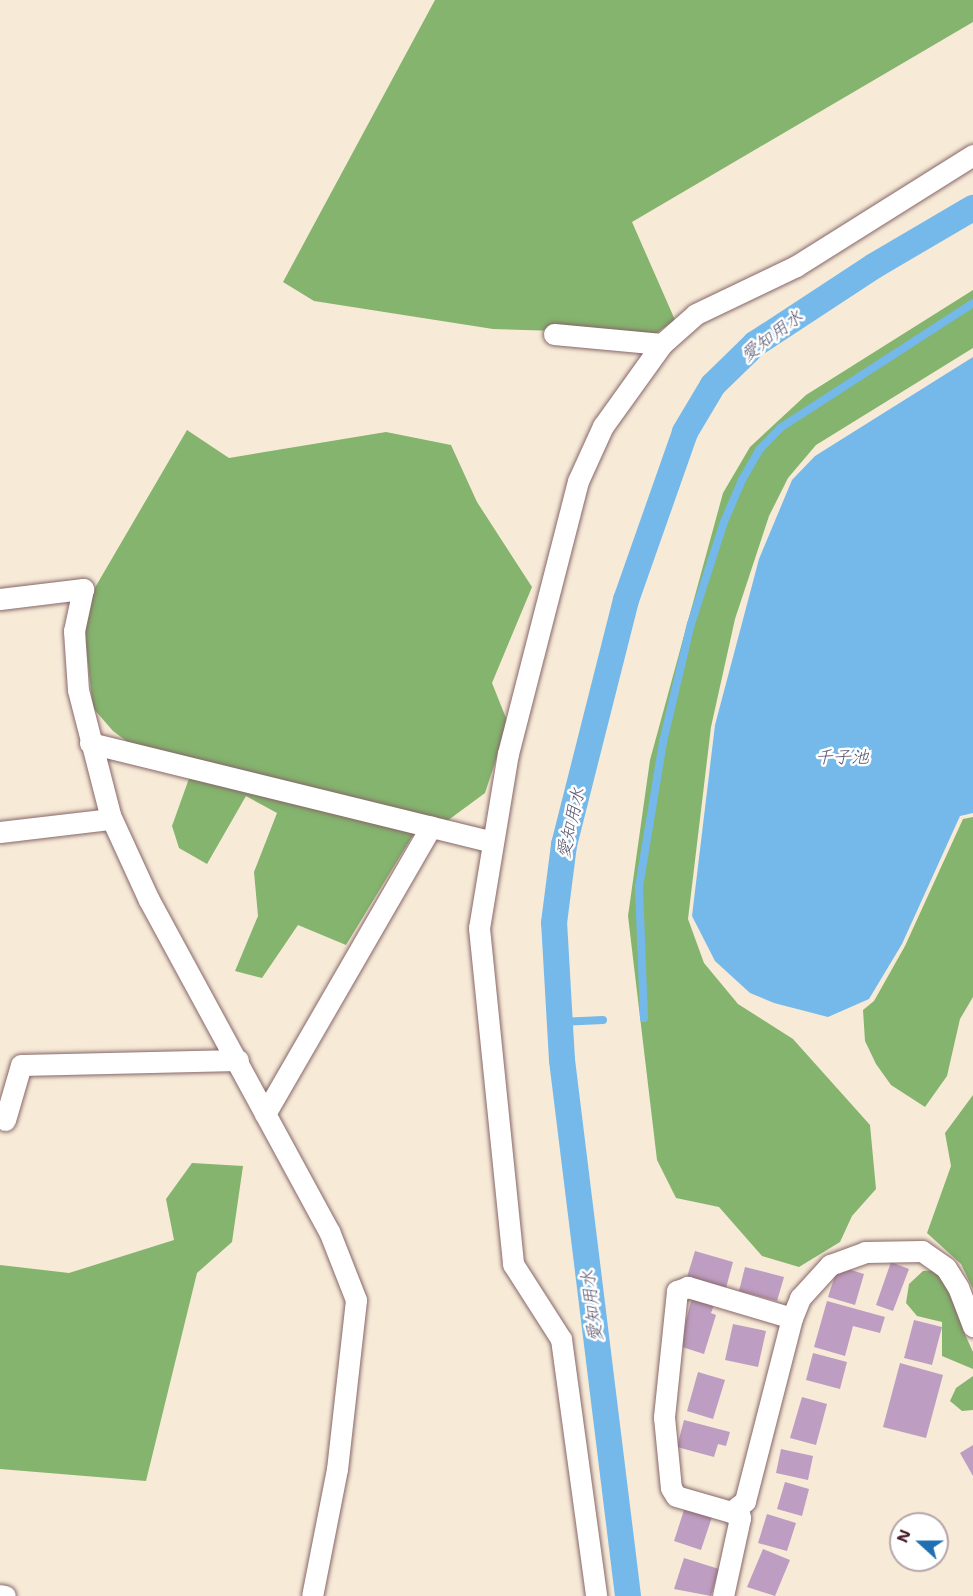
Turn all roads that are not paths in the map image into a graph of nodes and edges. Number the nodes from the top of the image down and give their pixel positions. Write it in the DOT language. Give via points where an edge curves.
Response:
graph roads {
  1 [pos="973,155"];
  2 [pos="554,334"];
  3 [pos="662,344"];
  4 [pos="0,599"];
  5 [pos="90,743"];
  6 [pos="111,819"];
  7 [pos="431,827"];
  8 [pos="0,832"];
  9 [pos="492,842"];
  10 [pos="238,1060"];
  11 [pos="265,1114"];
  12 [pos="5,1120"];
  13 [pos="792,1318"];
  14 [pos="973,1326"];
  15 [pos="738,1507"];
  16 [pos="0,1595"];
  17 [pos="5,1596"];
  18 [pos="312,1596"];
  19 [pos="596,1596"];
  20 [pos="723,1596"];
  1 -- 3 [label="street" via="796,266 696,314"];
  2 -- 3 [label="street"];
  3 -- 9 [label="street" via="603,426 579,481 508,753"];
  4 -- 5 [label="street" via="83,589 74,631 78,690"];
  5 -- 6 [label="street"];
  5 -- 7 [label="street"];
  6 -- 8 [label="street"];
  6 -- 10 [label="street" via="149,900"];
  7 -- 9 [label="street"];
  7 -- 11 [label="street"];
  9 -- 19 [label="street" via="480,938 513,1264 561,1339"];
  10 -- 11 [label="street"];
  10 -- 12 [label="street" via="21,1065"];
  11 -- 18 [label="street" via="328,1231 356,1300 337,1469"];
  13 -- 14 [label="street" via="800,1298 830,1265 865,1252 908,1249 935,1257 946,1268"];
  13 -- 15 [label="street" via="745,1501"];
  13 -- 15 [label="street" via="688,1287 677,1291 664,1417 671,1488 676,1496 731,1512"];
  15 -- 20 [label="street" via="740,1518"];
  16 -- 17 [label="street"];
}
